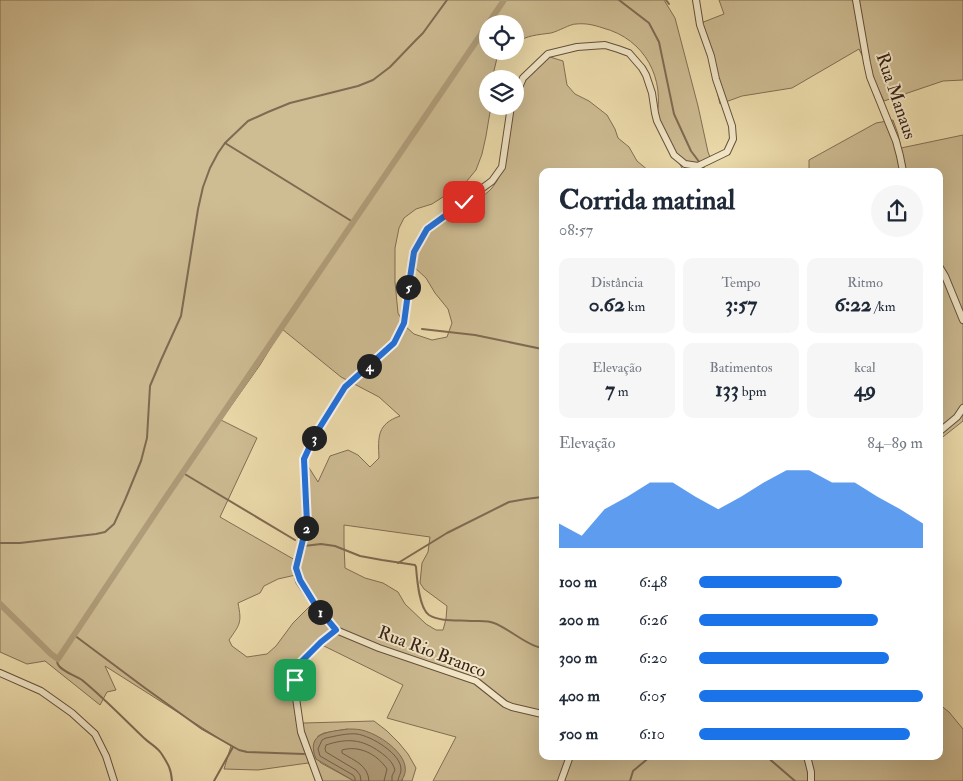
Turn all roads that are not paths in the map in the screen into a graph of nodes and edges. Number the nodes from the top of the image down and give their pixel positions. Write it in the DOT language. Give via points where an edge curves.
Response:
graph roads {
  1 [pos="696,0"];
  2 [pos="856,0"];
  3 [pos="524,77"];
  4 [pos="510,115"];
  5 [pos="902,168"];
  6 [pos="943,273"];
  7 [pos="963,320"];
  8 [pos="963,408"];
  9 [pos="943,429"];
  10 [pos="336,630"];
  11 [pos="0,673"];
  12 [pos="539,713"];
  13 [pos="569,760"];
  14 [pos="808,760"];
  15 [pos="114,781"];
  16 [pos="318,781"];
  17 [pos="562,781"];
  18 [pos="811,781"];
  1 -- 3 [label="street" via="700,25 732,126 733,139 727,152 698,166 685,164 674,155 657,121 646,75 629,53 605,45 577,46 548,54"];
  2 -- 5 [label="street, Rua Manaus" via="870,77 896,142"];
  4 -- 10 [label="street" via="502,167 492,181 427,229 414,252 404,323 394,343 345,387 304,459 307,523 296,568 312,600"];
  6 -- 7 [label="street"];
  8 -- 9 [label="street"];
  10 -- 12 [label="street, Rua Rio Branco" via="386,651 476,681 512,708"];
  10 -- 16 [label="street" via="312,650 296,670 294,691 301,732"];
  11 -- 15 [label="street" via="41,691 95,734"];
  13 -- 17 [label="street"];
  14 -- 18 [label="street"];
}
